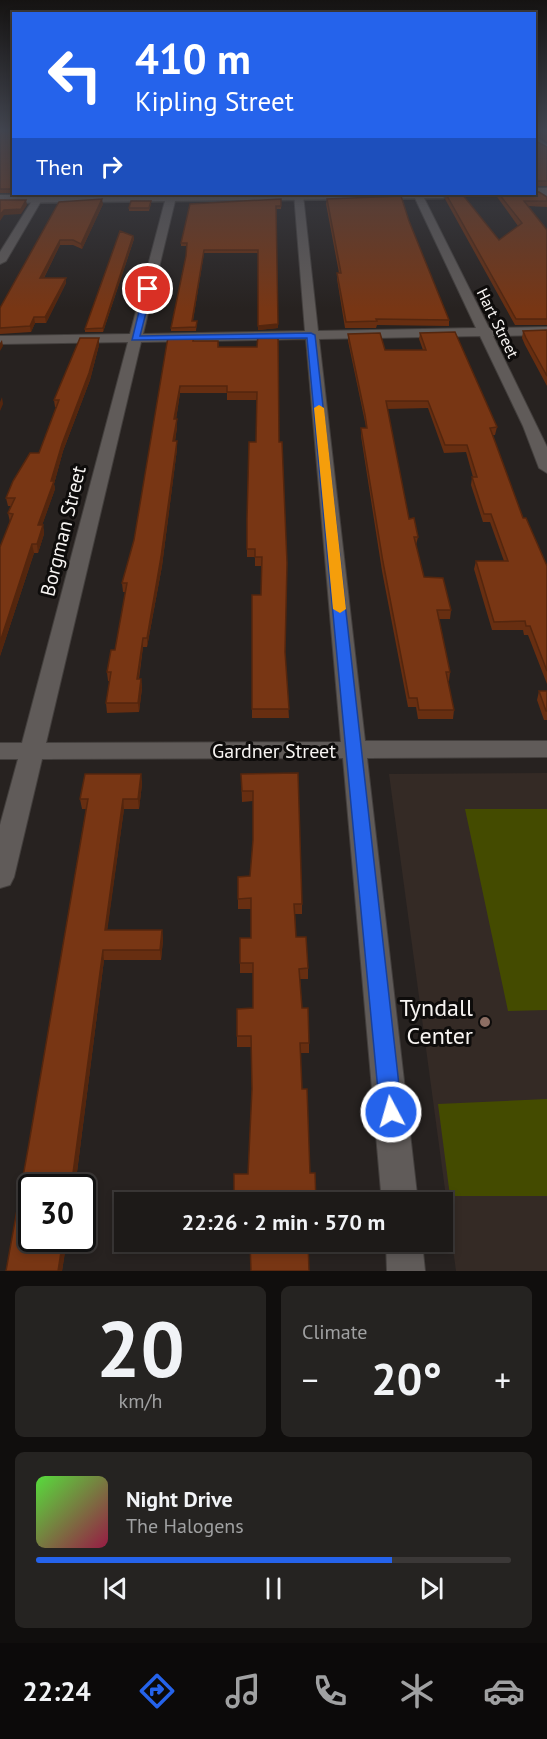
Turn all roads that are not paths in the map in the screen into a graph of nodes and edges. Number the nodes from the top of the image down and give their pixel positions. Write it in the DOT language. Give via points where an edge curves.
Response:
graph roads {
  1 [pos="209,195"];
  2 [pos="298,195"];
  3 [pos="417,195"];
  4 [pos="64,196"];
  5 [pos="171,197"];
  6 [pos="38,198"];
  7 [pos="0,199"];
  8 [pos="0,261"];
  9 [pos="485,332"];
  10 [pos="547,332"];
  11 [pos="311,335"];
  12 [pos="135,338"];
  13 [pos="0,340"];
  14 [pos="547,468"];
  15 [pos="547,749"];
  16 [pos="355,750"];
  17 [pos="0,751"];
  18 [pos="31,751"];
  19 [pos="0,877"];
  20 [pos="399,1192"];
  21 [pos="405,1252"];
  22 [pos="406,1271"];
  1 -- 2 [label="main road"];
  1 -- 5 [label="main road"];
  2 -- 11 [label="street"];
  3 -- 9 [label="street, Hart Street"];
  4 -- 5 [label="main road"];
  4 -- 6 [label="main road"];
  5 -- 12 [label="street, Borgman Street"];
  6 -- 7 [label="main road"];
  6 -- 8 [label="street"];
  9 -- 10 [label="street"];
  9 -- 11 [label="street"];
  9 -- 14 [label="street, Hart Street" via="538,440"];
  11 -- 12 [label="street"];
  11 -- 16 [label="street"];
  12 -- 13 [label="street"];
  12 -- 18 [label="street, Borgman Street"];
  15 -- 16 [label="street, Gardner Street"];
  16 -- 18 [label="street, Gardner Street"];
  16 -- 20 [label="street"];
  17 -- 18 [label="street, Gardner Street"];
  18 -- 19 [label="street, Borgman Street"];
  21 -- 22 [label="street"];
}
